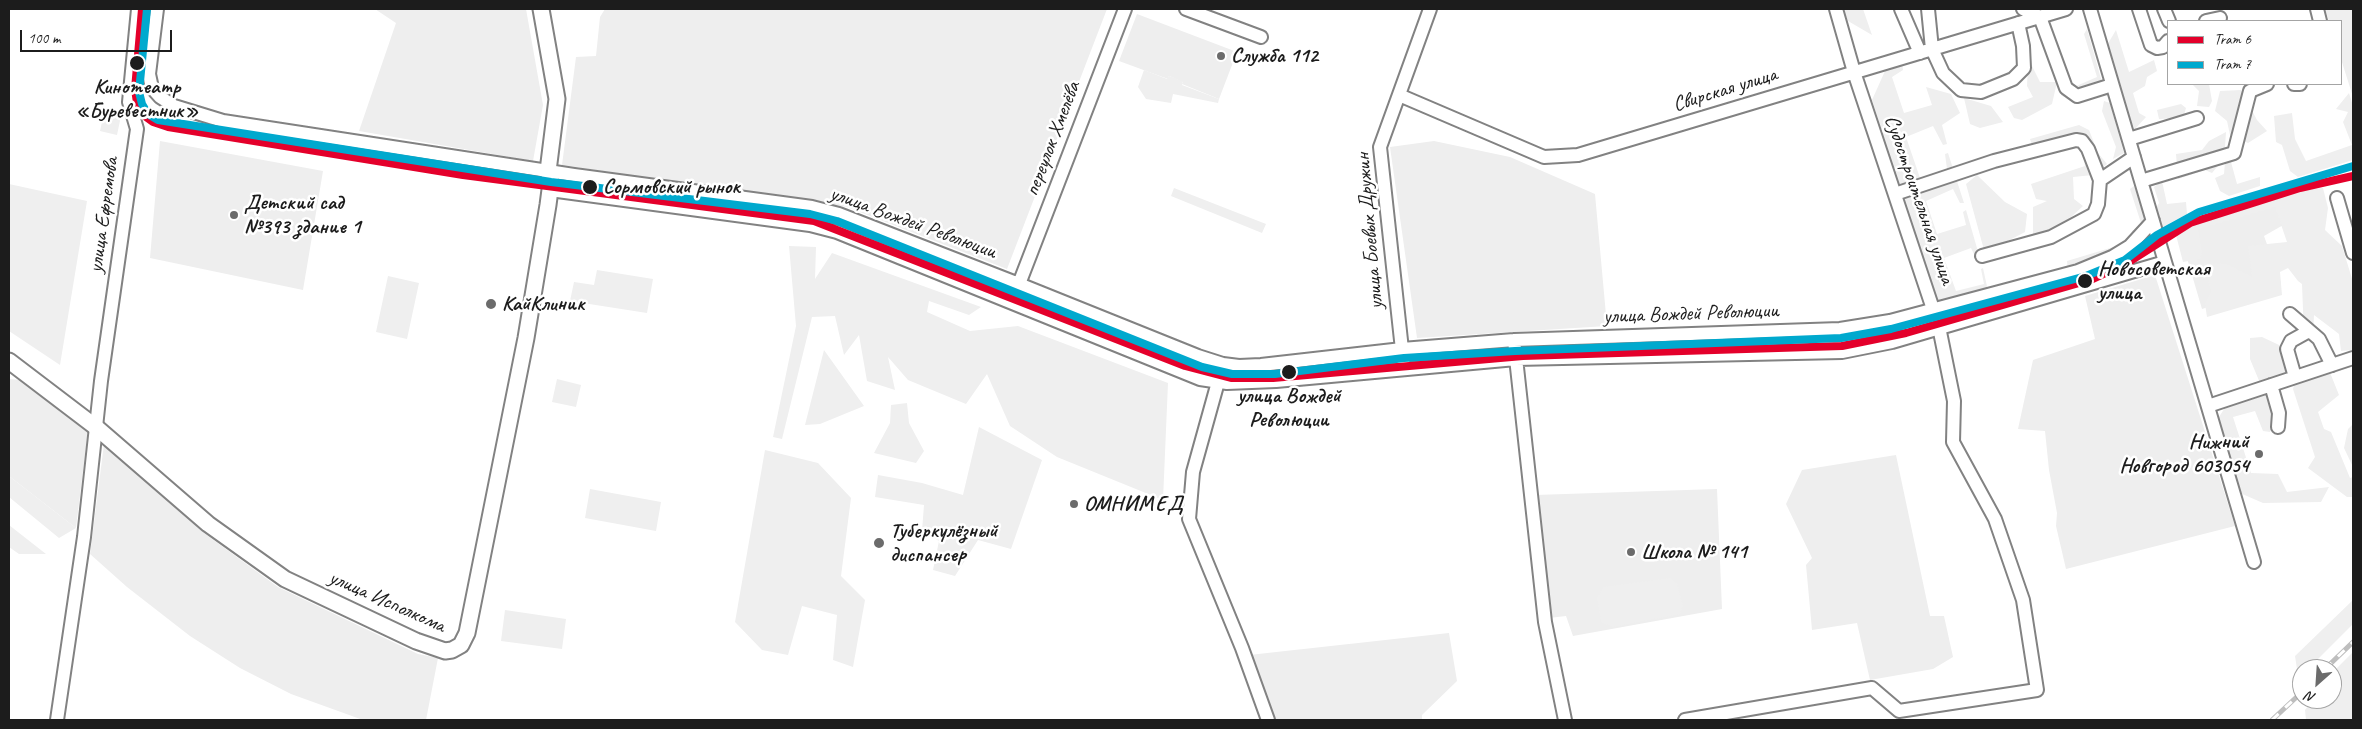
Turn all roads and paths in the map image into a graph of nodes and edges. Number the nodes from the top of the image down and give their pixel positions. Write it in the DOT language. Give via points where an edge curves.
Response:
graph roads {
  1 [pos="138,9"];
  2 [pos="156,9"];
  3 [pos="541,9"];
  4 [pos="1125,9"];
  5 [pos="1186,9"];
  6 [pos="1430,9"];
  7 [pos="1836,9"];
  8 [pos="1901,9"];
  9 [pos="1928,9"];
  10 [pos="2066,9"];
  11 [pos="2090,9"];
  12 [pos="2139,9"];
  13 [pos="2032,12"];
  14 [pos="2220,18"];
  15 [pos="2211,20"];
  16 [pos="2018,23"];
  17 [pos="1261,37"];
  18 [pos="2167,42"];
  19 [pos="1926,51"];
  20 [pos="1854,72"];
  21 [pos="2265,85"];
  22 [pos="2112,86"];
  23 [pos="1399,95"];
  24 [pos="2198,118"];
  25 [pos="2129,139"];
  26 [pos="2134,156"];
  27 [pos="548,171"];
  28 [pos="2100,180"];
  29 [pos="2141,181"];
  30 [pos="550,190"];
  31 [pos="1895,194"];
  32 [pos="2337,198"];
  33 [pos="2153,221"];
  34 [pos="2353,252"];
  35 [pos="1982,256"];
  36 [pos="2165,262"];
  37 [pos="1019,284"];
  38 [pos="1935,310"];
  39 [pos="2290,314"];
  40 [pos="1940,327"];
  41 [pos="2309,331"];
  42 [pos="1514,340"];
  43 [pos="1402,349"];
  44 [pos="2353,358"];
  45 [pos="1516,359"];
  46 [pos="9,361"];
  47 [pos="1223,364"];
  48 [pos="2332,365"];
  49 [pos="1404,368"];
  50 [pos="2295,377"];
  51 [pos="1217,382"];
  52 [pos="2271,385"];
  53 [pos="2208,406"];
  54 [pos="2278,427"];
  55 [pos="97,428"];
  56 [pos="2254,562"];
  57 [pos="57,720"];
  58 [pos="1268,720"];
  59 [pos="1565,720"];
  60 [pos="1685,720"];
  1 -- 55 [label="street, улица Ефремова" via="129,102 137,129"];
  2 -- 27 [label="street, улица Вождей Революции" via="149,74 152,88 174,106 223,121"];
  3 -- 27 [label="street, улица Исполкома" via="557,99"];
  4 -- 37 [label="street, переулок Хмелёва"];
  5 -- 17 [label="street"];
  6 -- 23 [label="street, улица Боевых Дружин"];
  7 -- 20 [label="street, Судостроительная улица"];
  8 -- 19 [label="street"];
  9 -- 19 [label="street"];
  10 -- 13 [label="street, Свирская улица"];
  11 -- 22 [label="street"];
  12 -- 18 [label="street" via="2151,45 2157,48"];
  13 -- 16 [label="street, Свирская улица"];
  13 -- 22 [label="street" via="2066,88 2077,96"];
  14 -- 15 [label="street"];
  16 -- 19 [label="street, Свирская улица"];
  16 -- 19 [label="street" via="2024,68 2013,79 1981,92 1962,90"];
  19 -- 20 [label="street, Свирская улица"];
  20 -- 23 [label="street, Свирская улица" via="1578,155 1544,157"];
  20 -- 31 [label="street, Судостроительная улица"];
  21 -- 29 [label="street" via="2250,90 2234,153"];
  22 -- 25 [label="street"];
  23 -- 43 [label="street, улица Боевых Дружин" via="1380,147"];
  24 -- 25 [label="street"];
  25 -- 26 [label="street"];
  26 -- 28 [label="street"];
  26 -- 29 [label="street"];
  27 -- 30 [label="street, улица Исполкома"];
  27 -- 37 [label="street, улица Вождей Революции" via="812,207 839,214"];
  28 -- 31 [label="street" via="2088,149 2076,140 1994,161"];
  28 -- 35 [label="street" via="2094,214 2051,237"];
  29 -- 33 [label="street"];
  30 -- 51 [label="street, улица Вождей Революции" via="793,222 837,232 1200,380"];
  30 -- 55 [label="street, улица Исполкома" via="538,278 467,633 460,645 452,650 445,651 416,641 286,579 208,524"];
  31 -- 38 [label="street, Судостроительная улица"];
  32 -- 34 [label="street"];
  33 -- 36 [label="street"];
  33 -- 38 [label="street, улица Вождей Революции" via="2130,246 2087,268"];
  36 -- 40 [label="street, улица Вождей Революции"];
  36 -- 53 [label="street"];
  37 -- 47 [label="street, улица Вождей Революции"];
  38 -- 40 [label="street, Судостроительная улица"];
  38 -- 42 [label="street, улица Вождей Революции" via="1890,322 1840,329"];
  39 -- 41 [label="street"];
  40 -- 45 [label="street, улица Вождей Революции" via="1892,342 1842,352"];
  40 -- 60 [label="street, Судостроительная улица" via="1954,401 1952,442 1994,519 2023,600 2037,690 1899,710 1872,688"];
  41 -- 48 [label="street" via="2319,339"];
  41 -- 50 [label="street" via="2291,341 2287,349"];
  42 -- 43 [label="street, улица Вождей Революции"];
  42 -- 45 [label="street"];
  43 -- 47 [label="street, улица Вождей Революции" via="1261,365"];
  43 -- 49 [label="street, улица Боевых Дружин"];
  44 -- 48 [label="street"];
  45 -- 49 [label="street, улица Вождей Революции"];
  45 -- 59 [label="street" via="1545,622"];
  46 -- 55 [label="street, улица Исполкома"];
  47 -- 51 [label="street"];
  48 -- 50 [label="street"];
  49 -- 51 [label="street, улица Вождей Революции" via="1252,383"];
  50 -- 52 [label="street"];
  51 -- 58 [label="street" via="1193,472 1189,519"];
  52 -- 53 [label="street"];
  52 -- 54 [label="street" via="2279,413"];
  53 -- 56 [label="street"];
  55 -- 57 [label="street, улица Ефремова"];
}
